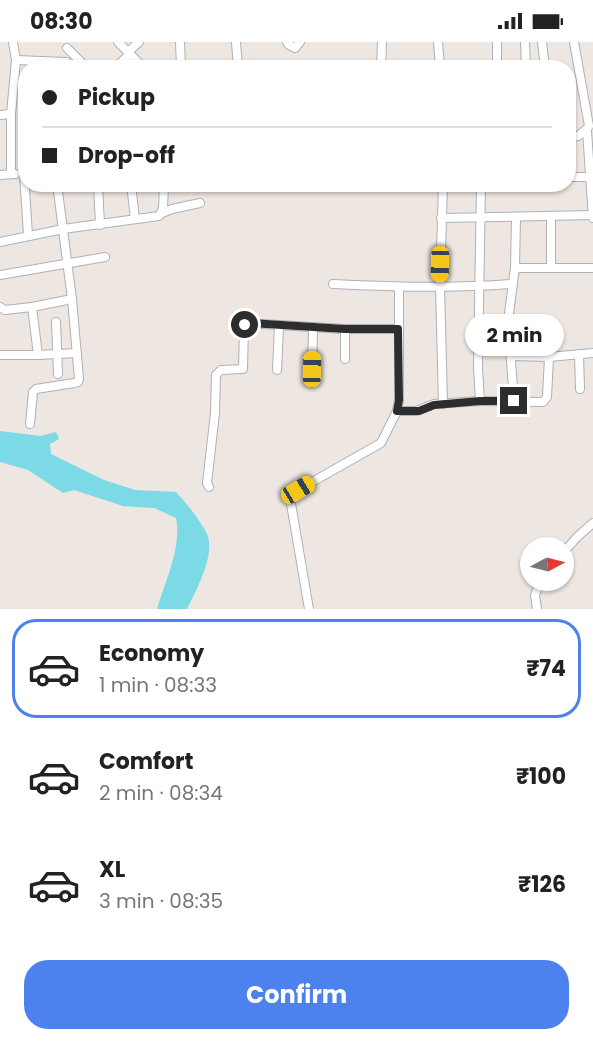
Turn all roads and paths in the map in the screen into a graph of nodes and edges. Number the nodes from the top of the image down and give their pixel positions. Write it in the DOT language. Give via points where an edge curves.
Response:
graph roads {
  1 [pos="13,42"];
  2 [pos="118,42"];
  3 [pos="139,42"];
  4 [pos="180,42"];
  5 [pos="236,42"];
  6 [pos="287,42"];
  7 [pos="300,42"];
  8 [pos="382,42"];
  9 [pos="438,42"];
  10 [pos="497,42"];
  11 [pos="525,42"];
  12 [pos="542,42"];
  13 [pos="574,42"];
  14 [pos="66,45"];
  15 [pos="129,53"];
  16 [pos="16,60"];
  17 [pos="80,60"];
  18 [pos="122,60"];
  19 [pos="136,60"];
  20 [pos="181,60"];
  21 [pos="237,60"];
  22 [pos="381,60"];
  23 [pos="439,60"];
  24 [pos="497,60"];
  25 [pos="526,60"];
  26 [pos="544,60"];
  27 [pos="11,114"];
  28 [pos="0,115"];
  29 [pos="590,127"];
  30 [pos="576,136"];
  31 [pos="11,174"];
  32 [pos="18,174"];
  33 [pos="0,175"];
  34 [pos="576,177"];
  35 [pos="589,177"];
  36 [pos="26,192"];
  37 [pos="58,192"];
  38 [pos="98,192"];
  39 [pos="132,192"];
  40 [pos="163,192"];
  41 [pos="443,192"];
  42 [pos="481,192"];
  43 [pos="200,202"];
  44 [pos="162,213"];
  45 [pos="481,216"];
  46 [pos="551,216"];
  47 [pos="593,217"];
  48 [pos="441,218"];
  49 [pos="516,218"];
  50 [pos="135,219"];
  51 [pos="100,225"];
  52 [pos="63,229"];
  53 [pos="28,235"];
  54 [pos="0,242"];
  55 [pos="105,257"];
  56 [pos="67,265"];
  57 [pos="515,268"];
  58 [pos="552,268"];
  59 [pos="593,268"];
  60 [pos="0,275"];
  61 [pos="333,284"];
  62 [pos="512,284"];
  63 [pos="399,287"];
  64 [pos="440,287"];
  65 [pos="479,287"];
  66 [pos="72,299"];
  67 [pos="32,307"];
  68 [pos="0,308"];
  69 [pos="56,322"];
  70 [pos="279,326"];
  71 [pos="313,328"];
  72 [pos="345,329"];
  73 [pos="398,329"];
  74 [pos="77,353"];
  75 [pos="593,353"];
  76 [pos="57,354"];
  77 [pos="579,354"];
  78 [pos="0,355"];
  79 [pos="38,355"];
  80 [pos="511,356"];
  81 [pos="549,357"];
  82 [pos="345,359"];
  83 [pos="312,369"];
  84 [pos="278,370"];
  85 [pos="58,374"];
  86 [pos="580,389"];
  87 [pos="480,401"];
  88 [pos="514,401"];
  89 [pos="443,404"];
  90 [pos="397,411"];
  91 [pos="30,424"];
  92 [pos="209,487"];
  93 [pos="593,524"];
  94 [pos="574,541"];
  95 [pos="537,591"];
  96 [pos="309,609"];
  97 [pos="537,609"];
  1 -- 16 [label="street"];
  2 -- 15 [label="street"];
  3 -- 15 [label="street"];
  4 -- 20 [label="street"];
  5 -- 21 [label="street"];
  6 -- 7 [label="street" via="295,48"];
  8 -- 22 [label="street"];
  9 -- 23 [label="street"];
  10 -- 24 [label="street"];
  11 -- 25 [label="street"];
  12 -- 26 [label="street"];
  13 -- 29 [label="street"];
  14 -- 17 [label="street"];
  15 -- 18 [label="street"];
  15 -- 19 [label="street"];
  16 -- 27 [label="street"];
  27 -- 28 [label="street"];
  27 -- 31 [label="street"];
  29 -- 30 [label="street"];
  29 -- 35 [label="street"];
  31 -- 32 [label="street"];
  31 -- 33 [label="street"];
  34 -- 35 [label="street"];
  35 -- 47 [label="street"];
  36 -- 53 [label="street"];
  37 -- 52 [label="street"];
  38 -- 51 [label="street"];
  39 -- 50 [label="street"];
  40 -- 44 [label="street"];
  41 -- 48 [label="street"];
  42 -- 45 [label="street"];
  43 -- 44 [label="street"];
  44 -- 50 [label="street"];
  45 -- 48 [label="street"];
  45 -- 49 [label="street"];
  45 -- 65 [label="street"];
  46 -- 47 [label="street"];
  46 -- 49 [label="street"];
  46 -- 58 [label="street"];
  48 -- 64 [label="street"];
  49 -- 57 [label="street"];
  50 -- 51 [label="street"];
  51 -- 52 [label="street"];
  52 -- 53 [label="street"];
  52 -- 56 [label="street"];
  53 -- 54 [label="street"];
  55 -- 56 [label="street"];
  56 -- 60 [label="street"];
  56 -- 66 [label="street"];
  57 -- 58 [label="street"];
  57 -- 62 [label="street"];
  58 -- 59 [label="street"];
  61 -- 63 [label="street"];
  62 -- 65 [label="street"];
  62 -- 80 [label="street" via="508,321"];
  63 -- 64 [label="street"];
  63 -- 73 [label="street"];
  64 -- 65 [label="street"];
  64 -- 89 [label="street"];
  65 -- 87 [label="street"];
  66 -- 67 [label="street"];
  66 -- 74 [label="street"];
  67 -- 68 [label="street"];
  67 -- 79 [label="street"];
  69 -- 76 [label="street"];
  70 -- 71 [label="street"];
  70 -- 84 [label="street"];
  70 -- 92 [label="street" via="245,325 243,369 217,373"];
  71 -- 72 [label="street"];
  71 -- 83 [label="street"];
  72 -- 73 [label="street"];
  72 -- 82 [label="street"];
  73 -- 90 [label="street"];
  74 -- 76 [label="street"];
  74 -- 91 [label="street" via="78,382 36,389"];
  75 -- 77 [label="street"];
  76 -- 79 [label="street"];
  76 -- 85 [label="street"];
  77 -- 81 [label="street"];
  77 -- 86 [label="street"];
  78 -- 79 [label="street"];
  80 -- 81 [label="street"];
  80 -- 88 [label="street"];
  81 -- 88 [label="street" via="546,400"];
  87 -- 88 [label="street"];
  87 -- 89 [label="street"];
  89 -- 90 [label="street" via="419,411"];
  90 -- 96 [label="street" via="381,443 290,498"];
  93 -- 94 [label="street"];
  95 -- 97 [label="street"];
}
